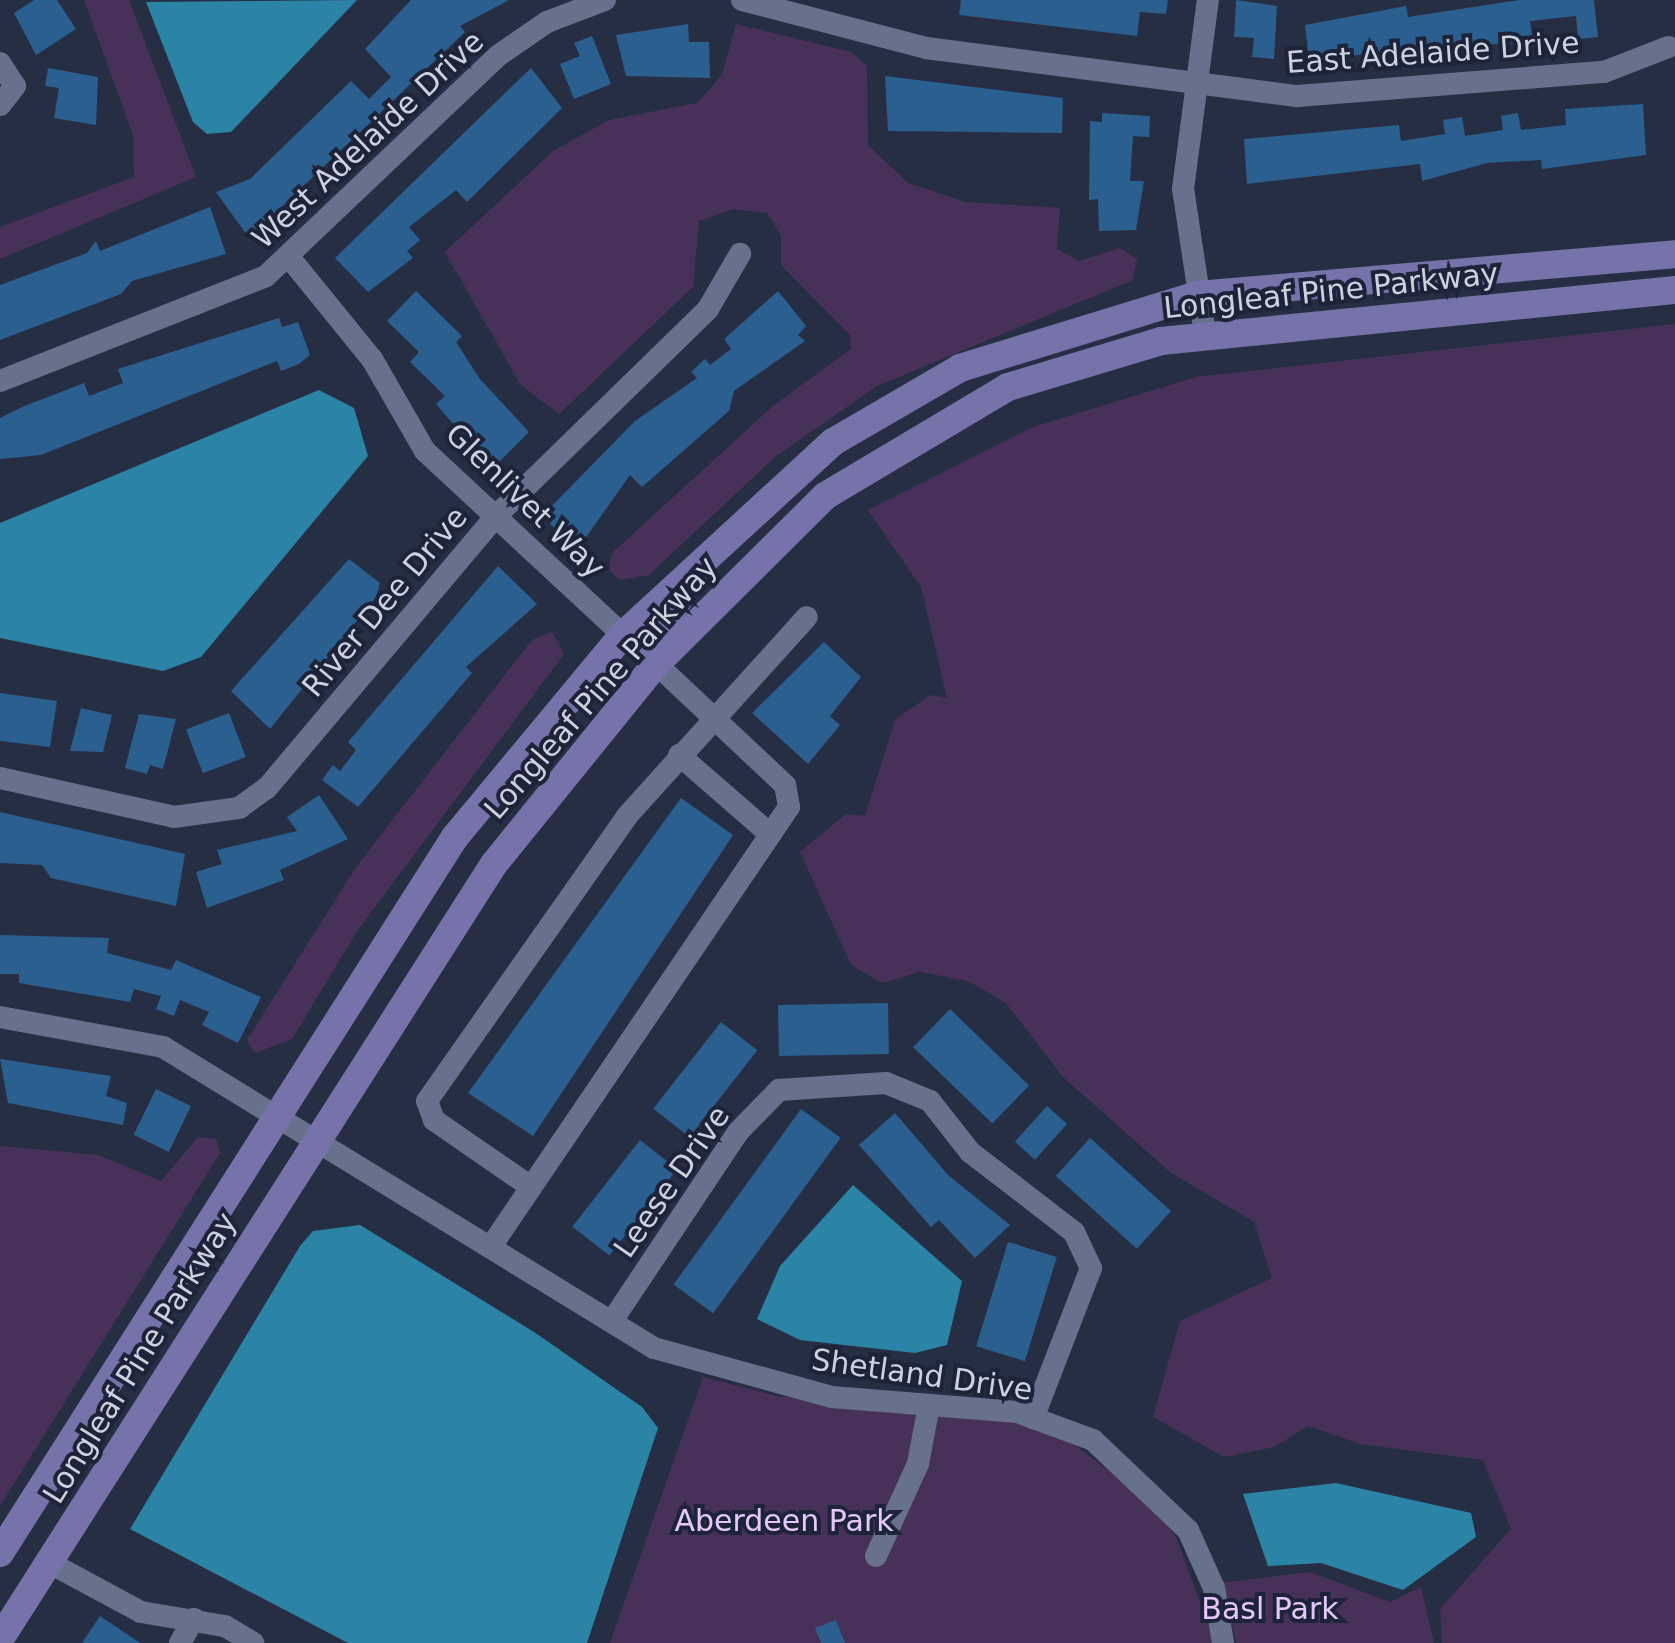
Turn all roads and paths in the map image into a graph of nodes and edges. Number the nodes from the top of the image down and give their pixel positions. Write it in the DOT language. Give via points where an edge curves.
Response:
graph roads {
  1 [pos="604,0"];
  2 [pos="742,0"];
  3 [pos="1208,0"];
  4 [pos="1668,46"];
  5 [pos="0,63"];
  6 [pos="1196,84"];
  7 [pos="0,105"];
  8 [pos="740,254"];
  9 [pos="1675,254"];
  10 [pos="289,258"];
  11 [pos="1675,290"];
  12 [pos="1198,295"];
  13 [pos="1205,334"];
  14 [pos="0,381"];
  15 [pos="794,472"];
  16 [pos="496,516"];
  17 [pos="808,617"];
  18 [pos="623,635"];
  19 [pos="656,664"];
  20 [pos="711,717"];
  21 [pos="678,754"];
  22 [pos="0,778"];
  23 [pos="770,834"];
  24 [pos="0,1017"];
  25 [pos="277,1112"];
  26 [pos="317,1136"];
  27 [pos="531,1187"];
  28 [pos="492,1245"];
  29 [pos="612,1321"];
  30 [pos="929,1405"];
  31 [pos="1033,1418"];
  32 [pos="0,1553"];
  33 [pos="876,1556"];
  34 [pos="50,1563"];
  35 [pos="194,1620"];
  36 [pos="0,1639"];
  37 [pos="180,1643"];
  38 [pos="253,1643"];
  39 [pos="1224,1643"];
  1 -- 10 [label="street, West Adelaide Drive" via="547,22 499,55"];
  2 -- 6 [label="street" via="926,48"];
  3 -- 6 [label="street"];
  4 -- 6 [label="street, East Adelaide Drive" via="1604,72 1508,80 1297,96"];
  5 -- 7 [label="street" via="15,86"];
  6 -- 12 [label="street" via="1183,189"];
  8 -- 16 [label="street, River Dee Drive" via="708,309"];
  9 -- 12 [label="main road, Longleaf Pine Parkway"];
  10 -- 14 [label="street, West Adelaide Drive" via="266,276"];
  10 -- 16 [label="street, Glenlivet Way" via="350,328 425,452"];
  11 -- 13 [label="main road, Longleaf Pine Parkway"];
  12 -- 13 [label="street"];
  12 -- 15 [label="main road, Longleaf Pine Parkway" via="960,368"];
  13 -- 19 [label="main road, Longleaf Pine Parkway" via="1008,387 907,441 778,536"];
  15 -- 18 [label="main road, Longleaf Pine Parkway"];
  15 -- 19 [label="main road" via="797,488 663,616 650,643"];
  16 -- 18 [label="street, Glenlivet Way"];
  16 -- 22 [label="street, River Dee Drive" via="286,770 238,808 174,817"];
  17 -- 20 [label="street"];
  18 -- 25 [label="main road, Longleaf Pine Parkway" via="455,836"];
  19 -- 20 [label="street"];
  19 -- 26 [label="main road, Longleaf Pine Parkway" via="494,864"];
  20 -- 21 [label="street"];
  20 -- 23 [label="street" via="790,794"];
  21 -- 23 [label="street"];
  21 -- 27 [label="street" via="551,916 427,1101 434,1120"];
  23 -- 27 [label="street"];
  24 -- 25 [label="street, Shetland Drive" via="163,1047"];
  25 -- 26 [label="street, Shetland Drive"];
  25 -- 32 [label="main road, Longleaf Pine Parkway"];
  26 -- 28 [label="street, Shetland Drive"];
  26 -- 34 [label="main road, Longleaf Pine Parkway"];
  27 -- 28 [label="street"];
  28 -- 29 [label="street, Shetland Drive"];
  29 -- 30 [label="street, Shetland Drive" via="654,1348 761,1380 832,1398"];
  29 -- 31 [label="street, Leese Drive" via="738,1132 779,1090 886,1083 930,1101 970,1152 1074,1232 1091,1268"];
  30 -- 31 [label="street, Shetland Drive"];
  30 -- 33 [label="street" via="918,1464"];
  31 -- 39 [label="street, Shetland Drive" via="1093,1440 1188,1530 1214,1588"];
  34 -- 35 [label="street" via="141,1612"];
  34 -- 36 [label="main road, Longleaf Pine Parkway"];
  35 -- 37 [label="street"];
  35 -- 38 [label="street"];
}
